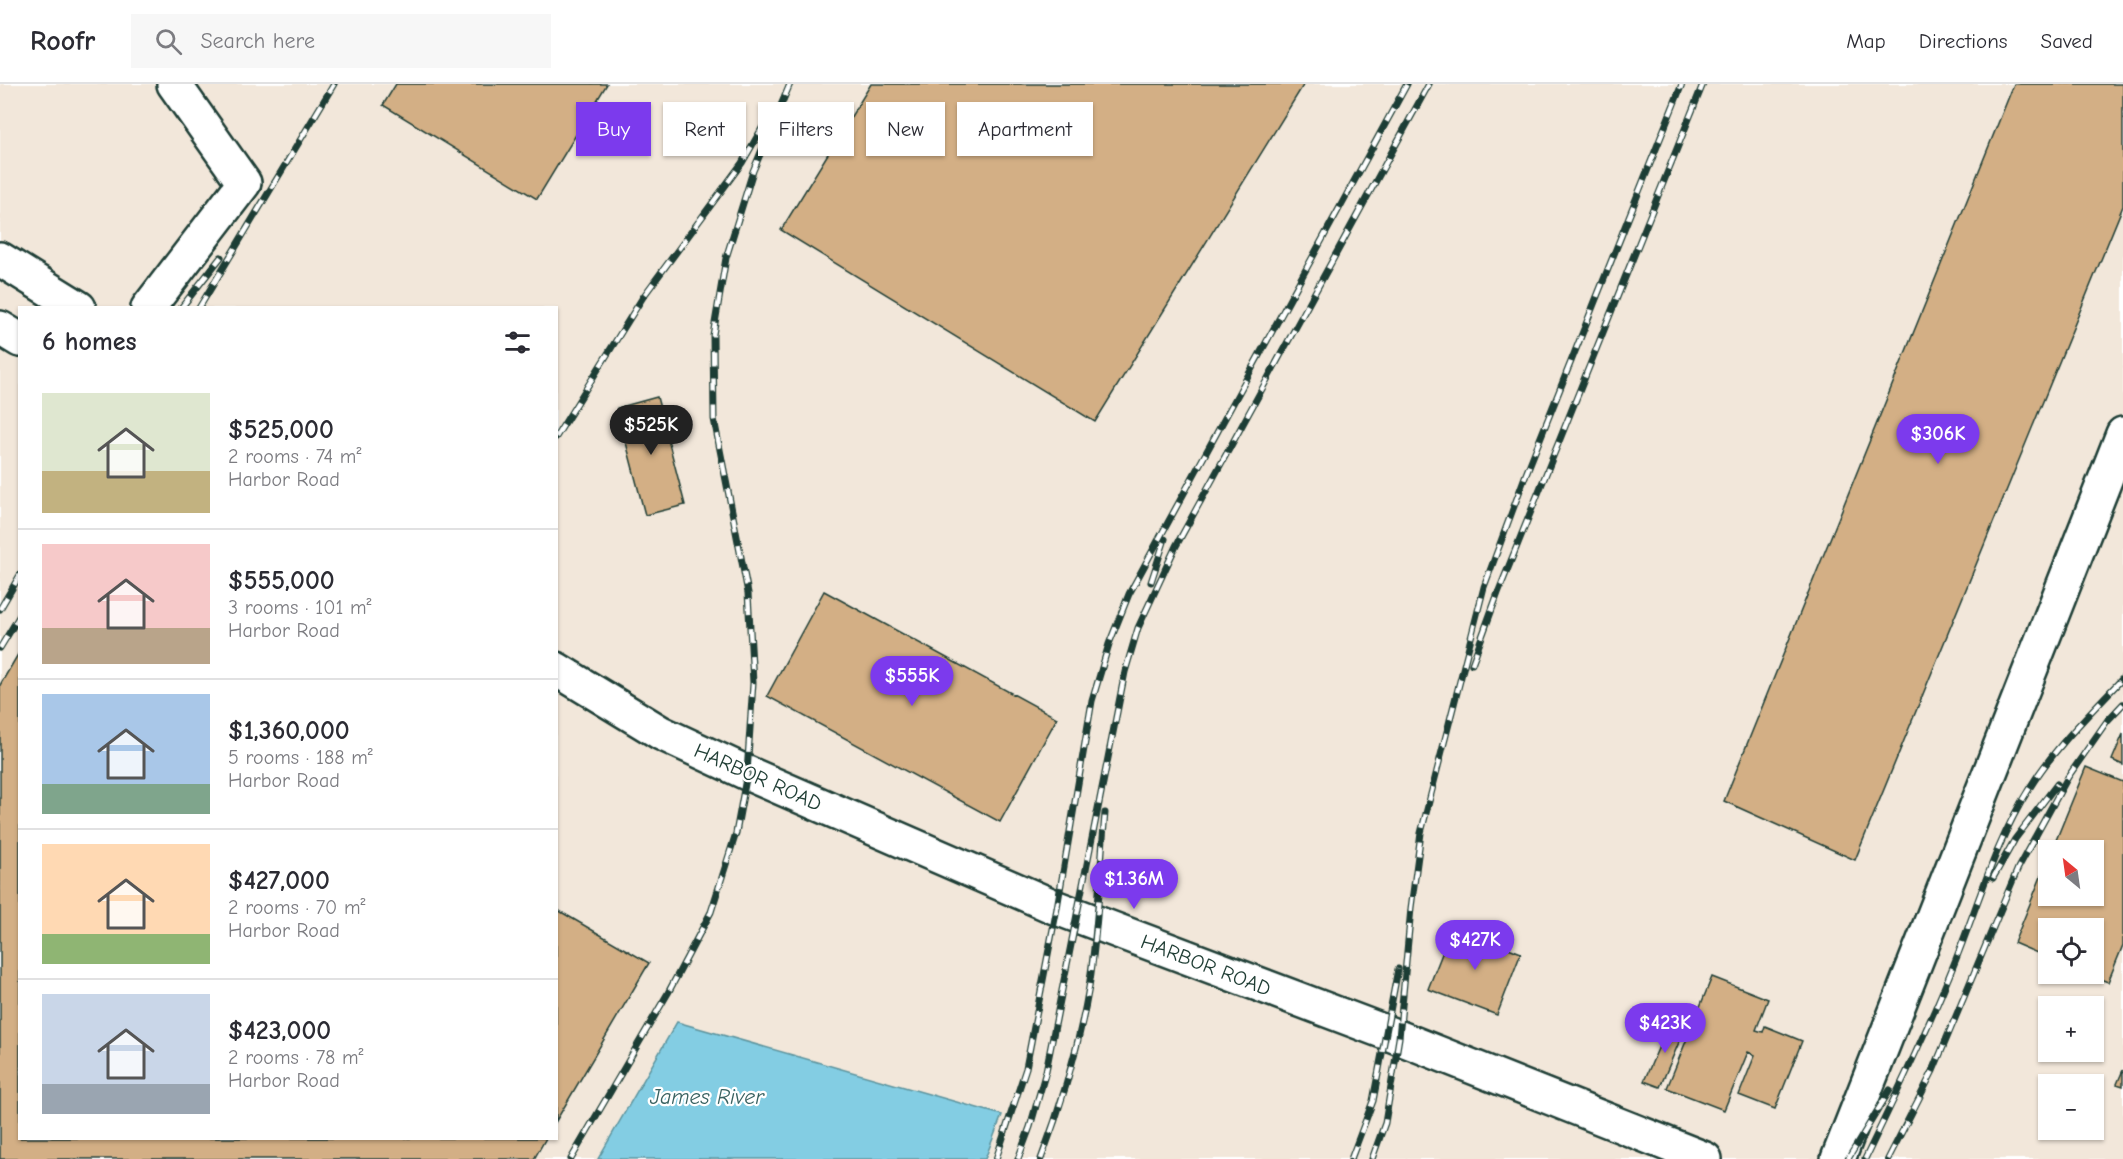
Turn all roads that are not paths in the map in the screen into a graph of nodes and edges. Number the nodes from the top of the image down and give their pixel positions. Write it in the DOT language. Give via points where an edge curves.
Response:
graph roads {
  1 [pos="174,84"];
  2 [pos="0,259"];
  3 [pos="76,306"];
  4 [pos="150,306"];
  5 [pos="0,328"];
  6 [pos="18,339"];
  7 [pos="2123,434"];
  8 [pos="558,670"];
  9 [pos="1705,1159"];
  10 [pos="1838,1159"];
  1 -- 4 [label="street" via="244,183"];
  2 -- 3 [label="street"];
  5 -- 6 [label="street"];
  7 -- 10 [label="street"];
  8 -- 9 [label="street, HARBOR ROAD" via="661,733 1057,908"];
}
